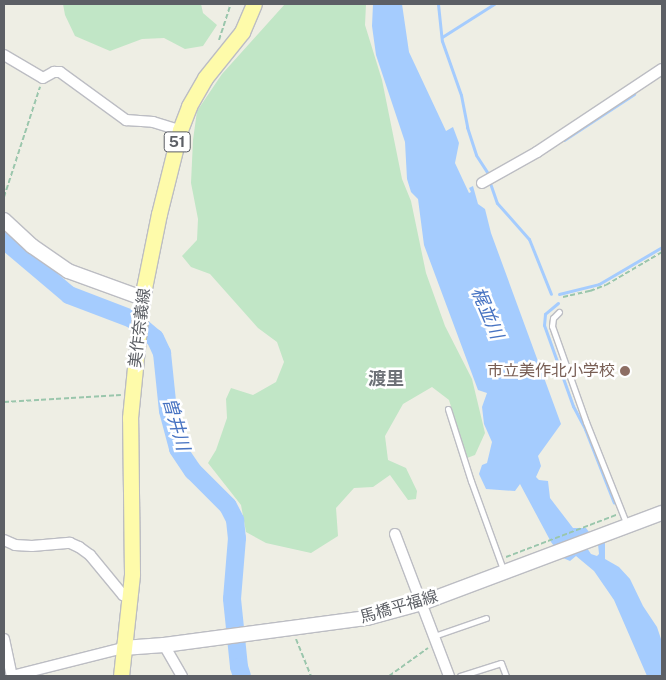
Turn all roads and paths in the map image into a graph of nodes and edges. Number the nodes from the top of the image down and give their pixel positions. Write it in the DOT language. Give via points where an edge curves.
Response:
graph roads {
  1 [pos="254,4"];
  2 [pos="4,55"];
  3 [pos="662,69"];
  4 [pos="43,78"];
  5 [pos="180,130"];
  6 [pos="482,183"];
  7 [pos="4,197"];
  8 [pos="4,220"];
  9 [pos="662,252"];
  10 [pos="563,297"];
  11 [pos="142,298"];
  12 [pos="559,312"];
  13 [pos="132,395"];
  14 [pos="4,402"];
  15 [pos="448,409"];
  16 [pos="662,513"];
  17 [pos="618,514"];
  18 [pos="626,527"];
  19 [pos="395,534"];
  20 [pos="4,540"];
  21 [pos="505,567"];
  22 [pos="129,598"];
  23 [pos="422,603"];
  24 [pos="486,618"];
  25 [pos="292,628"];
  26 [pos="4,639"];
  27 [pos="435,639"];
  28 [pos="164,645"];
  29 [pos="124,648"];
  30 [pos="12,676"];
  31 [pos="121,676"];
  32 [pos="182,676"];
  33 [pos="311,676"];
  34 [pos="389,676"];
  35 [pos="449,676"];
  36 [pos="460,676"];
  37 [pos="506,676"];
  1 -- 5 [label="main road, 美作奈義線 / 51" via="242,32 188,106"];
  2 -- 4 [label="street"];
  3 -- 6 [label="street" via="537,152"];
  4 -- 5 [label="street" via="60,72 126,120 153,122"];
  4 -- 7 [label="path"];
  5 -- 11 [label="main road, 美作奈義線 / 51"];
  8 -- 11 [label="main road" via="32,246 68,271"];
  9 -- 10 [label="path" via="606,285"];
  11 -- 13 [label="main road, 美作奈義線 / 51"];
  12 -- 18 [label="lane" via="552,318 552,326"];
  13 -- 14 [label="path"];
  13 -- 22 [label="main road, 美作奈義線 / 51" via="132,574"];
  15 -- 21 [label="lane" via="471,481"];
  16 -- 18 [label="main road, 馬橋平福線"];
  17 -- 21 [label="path"];
  18 -- 21 [label="main road, 馬橋平福線"];
  19 -- 23 [label="street"];
  20 -- 22 [label="street" via="16,545 65,543 79,547 90,554 122,594"];
  21 -- 23 [label="main road, 馬橋平福線"];
  22 -- 29 [label="main road, 美作奈義線 / 51"];
  23 -- 25 [label="main road, 馬橋平福線" via="367,618"];
  23 -- 27 [label="street"];
  24 -- 27 [label="lane"];
  25 -- 28 [label="main road, 馬橋平福線"];
  25 -- 33 [label="path"];
  26 -- 30 [label="street"];
  27 -- 34 [label="path"];
  27 -- 35 [label="street"];
  28 -- 29 [label="main road, 馬橋平福線"];
  28 -- 32 [label="street"];
  29 -- 30 [label="street"];
  29 -- 31 [label="main road, 美作奈義線 / 51"];
  36 -- 37 [label="lane" via="501,663"];
}
